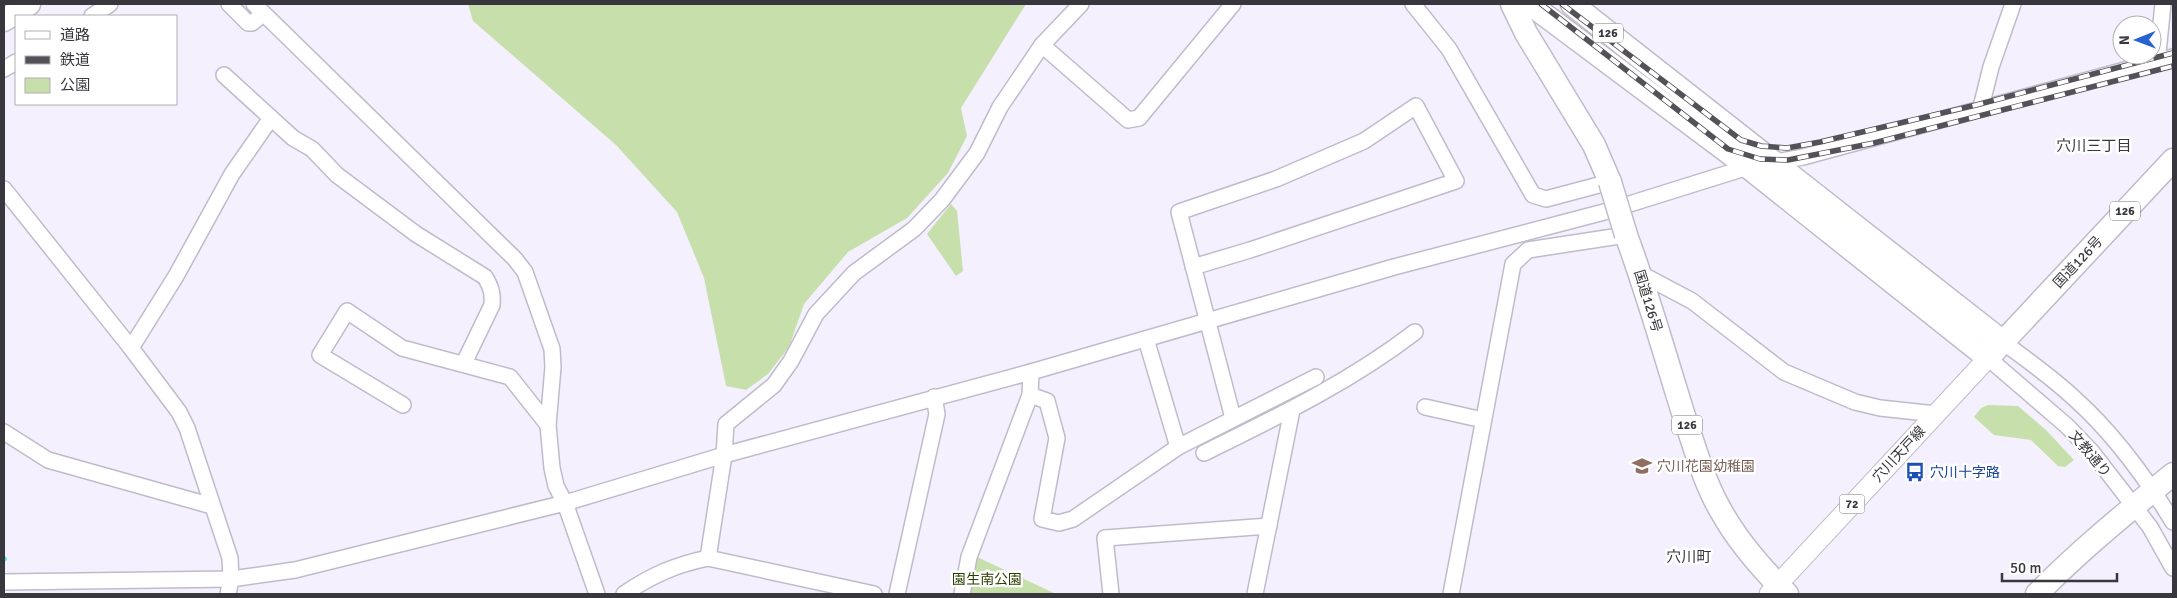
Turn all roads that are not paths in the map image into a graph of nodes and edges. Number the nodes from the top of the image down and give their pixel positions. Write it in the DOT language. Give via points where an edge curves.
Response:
graph roads {
  1 [pos="29,4"];
  2 [pos="110,4"];
  3 [pos="229,4"];
  4 [pos="1081,4"];
  5 [pos="1233,4"];
  6 [pos="1413,4"];
  7 [pos="1512,4"];
  8 [pos="1530,4"];
  9 [pos="1572,4"];
  10 [pos="2013,4"];
  11 [pos="258,9"];
  12 [pos="94,15"];
  13 [pos="4,20"];
  14 [pos="1042,45"];
  15 [pos="15,63"];
  16 [pos="2146,65"];
  17 [pos="4,69"];
  18 [pos="224,75"];
  19 [pos="1981,108"];
  20 [pos="271,118"];
  21 [pos="2173,160"];
  22 [pos="1772,162"];
  23 [pos="1748,168"];
  24 [pos="1610,182"];
  25 [pos="4,189"];
  26 [pos="1626,235"];
  27 [pos="1193,266"];
  28 [pos="1641,274"];
  29 [pos="1208,320"];
  30 [pos="1415,332"];
  31 [pos="1146,339"];
  32 [pos="2003,342"];
  33 [pos="131,348"];
  34 [pos="1988,358"];
  35 [pos="464,363"];
  36 [pos="1031,372"];
  37 [pos="1316,377"];
  38 [pos="1030,395"];
  39 [pos="934,397"];
  40 [pos="403,405"];
  41 [pos="1425,407"];
  42 [pos="1292,410"];
  43 [pos="1936,414"];
  44 [pos="1234,418"];
  45 [pos="1483,420"];
  46 [pos="548,425"];
  47 [pos="4,432"];
  48 [pos="1178,447"];
  49 [pos="1204,453"];
  50 [pos="724,455"];
  51 [pos="2173,474"];
  52 [pos="2154,490"];
  53 [pos="565,502"];
  54 [pos="212,506"];
  55 [pos="2133,507"];
  56 [pos="2173,522"];
  57 [pos="1269,526"];
  58 [pos="708,558"];
  59 [pos="2173,568"];
  60 [pos="231,578"];
  61 [pos="4,582"];
  62 [pos="1778,591"];
  63 [pos="228,594"];
  64 [pos="597,594"];
  65 [pos="624,594"];
  66 [pos="874,594"];
  67 [pos="897,594"];
  68 [pos="962,594"];
  69 [pos="1111,594"];
  70 [pos="1255,594"];
  71 [pos="1451,594"];
  72 [pos="2037,594"];
  1 -- 13 [label="highway"];
  2 -- 12 [label="street"];
  3 -- 11 [label="street" via="248,23 252,23"];
  4 -- 14 [label="street"];
  5 -- 14 [label="street" via="1139,118 1128,120"];
  6 -- 24 [label="street" via="1449,49 1533,195 1546,199"];
  7 -- 24 [label="highway, 国道126号 / 126" via="1594,145"];
  8 -- 23 [label="highway, 126"];
  9 -- 22 [label="highway, 126"];
  10 -- 19 [label="street"];
  11 -- 46 [label="street" via="515,258 525,272 552,349"];
  14 -- 50 [label="street" via="1000,107 977,152 942,200 914,229 854,274 816,314 774,385 726,424"];
  15 -- 17 [label="street"];
  16 -- 19 [label="street"];
  18 -- 20 [label="street"];
  19 -- 22 [label="street" via="1803,157"];
  20 -- 33 [label="street" via="232,174 176,276"];
  20 -- 35 [label="street" via="293,138 312,149 337,175 408,228 485,277 491,286 492,306"];
  21 -- 32 [label="highway, 国道126号 / 126"];
  22 -- 23 [label="street"];
  22 -- 32 [label="highway, 126"];
  23 -- 29 [label="street" via="1604,212"];
  23 -- 34 [label="highway, 126"];
  24 -- 26 [label="highway, 国道126号 / 126, bridge"];
  25 -- 33 [label="street"];
  26 -- 28 [label="highway, 国道126号 / 126"];
  26 -- 45 [label="street" via="1528,250 1513,264"];
  27 -- 27 [label="street" via="1179,212 1276,179 1364,141 1416,106 1456,181"];
  27 -- 29 [label="street"];
  28 -- 43 [label="street" via="1692,301 1784,372 1855,402"];
  28 -- 62 [label="highway, 国道126号 / 126" via="1701,470 1721,512"];
  29 -- 31 [label="street"];
  29 -- 44 [label="street"];
  30 -- 42 [label="street" via="1355,374"];
  31 -- 36 [label="street"];
  31 -- 48 [label="street"];
  32 -- 34 [label="highway, 国道126号 / 126"];
  32 -- 52 [label="street, 文教通り" via="2076,399"];
  33 -- 54 [label="street" via="179,412"];
  34 -- 43 [label="main road, 穴川天戸線 / 72"];
  34 -- 55 [label="street, 文教通り" via="2067,426 2092,452"];
  35 -- 40 [label="street" via="402,348 347,311 320,355"];
  35 -- 46 [label="street" via="510,377"];
  36 -- 38 [label="street"];
  36 -- 39 [label="street"];
  37 -- 44 [label="street"];
  38 -- 48 [label="street" via="1047,401 1057,438 1042,520 1059,522 1073,518"];
  38 -- 68 [label="street" via="969,558"];
  39 -- 50 [label="street"];
  39 -- 67 [label="street" via="937,414"];
  41 -- 45 [label="street"];
  42 -- 49 [label="street"];
  42 -- 57 [label="street"];
  43 -- 62 [label="main road, 穴川天戸線 / 72"];
  44 -- 48 [label="street"];
  45 -- 71 [label="street"];
  46 -- 53 [label="street" via="552,468 556,486"];
  47 -- 54 [label="street" via="48,460"];
  50 -- 53 [label="street"];
  50 -- 58 [label="street"];
  51 -- 52 [label="highway"];
  52 -- 55 [label="highway"];
  52 -- 56 [label="street, 文教通り"];
  53 -- 60 [label="street" via="295,570"];
  53 -- 64 [label="street"];
  54 -- 60 [label="street" via="230,558"];
  55 -- 59 [label="street, 文教通り" via="2150,527"];
  55 -- 72 [label="highway" via="2072,558"];
  57 -- 69 [label="street" via="1105,538"];
  57 -- 70 [label="street"];
  58 -- 65 [label="street" via="649,577"];
  58 -- 66 [label="street"];
  60 -- 61 [label="street"];
  60 -- 63 [label="street"];
}
